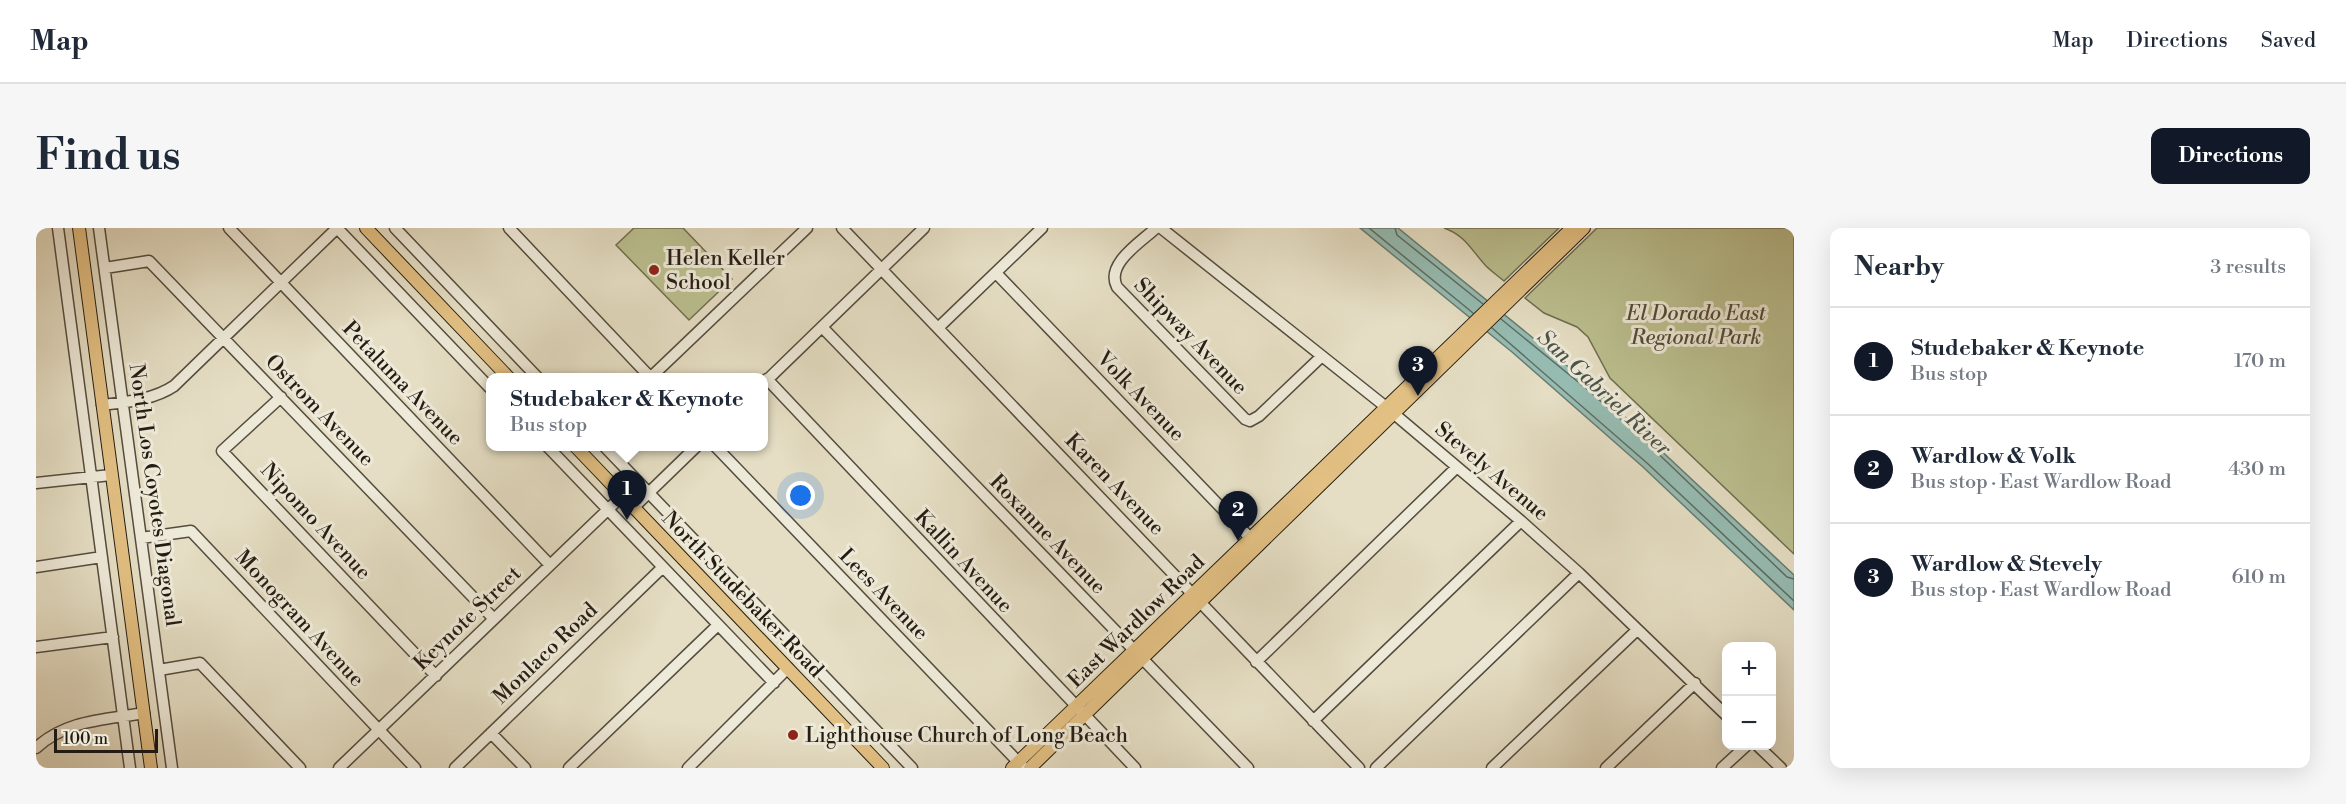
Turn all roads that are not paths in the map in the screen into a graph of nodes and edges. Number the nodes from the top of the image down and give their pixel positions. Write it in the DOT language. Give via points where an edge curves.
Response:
graph roads {
  1 [pos="58,228"];
  2 [pos="79,228"];
  3 [pos="99,228"];
  4 [pos="229,228"];
  5 [pos="337,228"];
  6 [pos="366,228"];
  7 [pos="395,228"];
  8 [pos="509,228"];
  9 [pos="807,228"];
  10 [pos="842,228"];
  11 [pos="924,228"];
  12 [pos="1042,228"];
  13 [pos="1156,228"];
  14 [pos="1161,228"];
  15 [pos="1572,228"];
  16 [pos="1584,228"];
  17 [pos="105,268"];
  18 [pos="881,270"];
  19 [pos="996,273"];
  20 [pos="1521,283"];
  21 [pos="280,284"];
  22 [pos="822,327"];
  23 [pos="938,328"];
  24 [pos="224,338"];
  25 [pos="1322,356"];
  26 [pos="504,373"];
  27 [pos="533,373"];
  28 [pos="646,373"];
  29 [pos="654,373"];
  30 [pos="768,378"];
  31 [pos="486,384"];
  32 [pos="768,384"];
  33 [pos="281,397"];
  34 [pos="122,402"];
  35 [pos="102,405"];
  36 [pos="1390,410"];
  37 [pos="551,451"];
  38 [pos="579,451"];
  39 [pos="608,451"];
  40 [pos="693,451"];
  41 [pos="719,451"];
  42 [pos="1457,467"];
  43 [pos="111,475"];
  44 [pos="91,477"];
  45 [pos="36,483"];
  46 [pos="649,493"];
  47 [pos="622,496"];
  48 [pos="633,508"];
  49 [pos="608,510"];
  50 [pos="1521,520"];
  51 [pos="141,538"];
  52 [pos="1254,543"];
  53 [pos="102,557"];
  54 [pos="550,565"];
  55 [pos="36,567"];
  56 [pos="663,567"];
  57 [pos="1580,573"];
  58 [pos="1197,598"];
  59 [pos="494,619"];
  60 [pos="718,625"];
  61 [pos="1637,630"];
  62 [pos="113,637"];
  63 [pos="36,647"];
  64 [pos="1138,655"];
  65 [pos="1256,662"];
  66 [pos="788,668"];
  67 [pos="159,670"];
  68 [pos="436,676"];
  69 [pos="774,682"];
  70 [pos="1695,683"];
  71 [pos="1080,711"];
  72 [pos="1722,711"];
  73 [pos="144,713"];
  74 [pos="122,717"];
  75 [pos="1313,721"];
  76 [pos="379,730"];
  77 [pos="491,733"];
  78 [pos="36,748"];
  79 [pos="1742,750"];
  80 [pos="1762,750"];
  81 [pos="1021,766"];
  82 [pos="130,768"];
  83 [pos="151,768"];
  84 [pos="172,768"];
  85 [pos="300,768"];
  86 [pos="339,768"];
  87 [pos="415,768"];
  88 [pos="455,768"];
  89 [pos="525,768"];
  90 [pos="569,768"];
  91 [pos="688,768"];
  92 [pos="883,768"];
  93 [pos="912,768"];
  94 [pos="1135,768"];
  95 [pos="1248,768"];
  96 [pos="1359,768"];
  97 [pos="1376,768"];
  98 [pos="1492,768"];
  99 [pos="1606,768"];
  100 [pos="1722,768"];
  101 [pos="1781,768"];
  1 -- 44 [label="street"];
  2 -- 35 [label="main road, North Los Coyotes Diagonal"];
  3 -- 17 [label="street, North Los Coyotes Diagonal"];
  4 -- 21 [label="street, Petaluma Avenue"];
  5 -- 21 [label="street"];
  5 -- 31 [label="street"];
  6 -- 26 [label="main road"];
  7 -- 27 [label="street"];
  8 -- 28 [label="street"];
  9 -- 29 [label="street"];
  10 -- 18 [label="street, Karen Avenue"];
  11 -- 18 [label="street"];
  12 -- 19 [label="street"];
  13 -- 25 [label="street, Shipway Avenue" via="1120,262 1114,281 1245,419 1259,416"];
  14 -- 25 [label="street, Stevely Avenue"];
  15 -- 20 [label="main road, East Wardlow Road"];
  16 -- 20 [label="main road, East Wardlow Road"];
  17 -- 24 [label="street, Ostrom Avenue" via="149,261"];
  17 -- 34 [label="street, North Los Coyotes Diagonal"];
  18 -- 22 [label="street"];
  18 -- 23 [label="street, Karen Avenue"];
  19 -- 23 [label="street"];
  19 -- 52 [label="street, Volk Avenue"];
  20 -- 36 [label="main road, East Wardlow Road"];
  21 -- 24 [label="street"];
  21 -- 54 [label="street, Petaluma Avenue"];
  22 -- 30 [label="street"];
  22 -- 64 [label="street, Roxanne Avenue"];
  23 -- 58 [label="street, Karen Avenue"];
  24 -- 33 [label="street, Ostrom Avenue"];
  24 -- 34 [label="street" via="163,393"];
  25 -- 36 [label="street, Stevely Avenue"];
  32 -- 71 [label="street, Kallin Avenue"];
  33 -- 59 [label="street, Ostrom Avenue"];
  33 -- 68 [label="street, Nipomo Avenue" via="222,451"];
  34 -- 35 [label="street"];
  34 -- 51 [label="street, North Los Coyotes Diagonal"];
  35 -- 43 [label="main road, North Los Coyotes Diagonal"];
  36 -- 42 [label="street, Stevely Avenue"];
  36 -- 52 [label="main road, East Wardlow Road"];
  37 -- 49 [label="street, North Studebaker Road"];
  38 -- 47 [label="main road, North Studebaker Road"];
  39 -- 46 [label="street, North Studebaker Road"];
  40 -- 46 [label="street"];
  41 -- 81 [label="street, Lees Avenue"];
  42 -- 50 [label="street, Stevely Avenue"];
  42 -- 65 [label="street"];
  43 -- 44 [label="street"];
  43 -- 73 [label="main road, North Los Coyotes Diagonal"];
  44 -- 45 [label="street"];
  44 -- 53 [label="street"];
  46 -- 48 [label="street"];
  46 -- 93 [label="street, North Studebaker Road"];
  47 -- 48 [label="main road, North Studebaker Road"];
  47 -- 49 [label="street, Keynote Street"];
  48 -- 66 [label="main road, North Studebaker Road"];
  49 -- 54 [label="street, Keynote Street"];
  49 -- 56 [label="street, North Studebaker Road"];
  50 -- 57 [label="street, Stevely Avenue"];
  50 -- 75 [label="street"];
  51 -- 67 [label="street, North Los Coyotes Diagonal"];
  51 -- 76 [label="street, Monogram Avenue" via="191,531"];
  52 -- 58 [label="main road, East Wardlow Road"];
  53 -- 55 [label="street"];
  53 -- 62 [label="street"];
  54 -- 59 [label="street, Keynote Street"];
  56 -- 60 [label="street, North Studebaker Road"];
  56 -- 77 [label="street, Monlaco Road"];
  57 -- 61 [label="street, Stevely Avenue"];
  57 -- 97 [label="street"];
  58 -- 64 [label="main road, East Wardlow Road"];
  58 -- 65 [label="street, Karen Avenue"];
  59 -- 68 [label="street, Keynote Street"];
  60 -- 69 [label="street, North Studebaker Road"];
  60 -- 90 [label="street"];
  61 -- 70 [label="street, Stevely Avenue"];
  61 -- 98 [label="street"];
  62 -- 63 [label="street"];
  62 -- 74 [label="street"];
  64 -- 71 [label="main road, East Wardlow Road"];
  64 -- 95 [label="street, Roxanne Avenue"];
  65 -- 75 [label="street, Karen Avenue"];
  66 -- 69 [label="street"];
  66 -- 92 [label="main road, North Studebaker Road"];
  67 -- 84 [label="street, North Los Coyotes Diagonal"];
  67 -- 85 [label="street" via="200,663"];
  68 -- 76 [label="street, Keynote Street"];
  69 -- 91 [label="street"];
  70 -- 72 [label="street, Stevely Avenue"];
  70 -- 99 [label="street"];
  71 -- 81 [label="main road, East Wardlow Road"];
  71 -- 94 [label="street, Kallin Avenue"];
  73 -- 74 [label="street"];
  73 -- 83 [label="main road, North Los Coyotes Diagonal"];
  74 -- 78 [label="street" via="60,730"];
  74 -- 82 [label="street"];
  75 -- 96 [label="street, Karen Avenue"];
  76 -- 86 [label="street, Keynote Street"];
  76 -- 87 [label="street, Monogram Avenue"];
  77 -- 88 [label="street, Monlaco Road"];
  77 -- 89 [label="street"];
  79 -- 100 [label="street"];
  80 -- 101 [label="street"];
}
